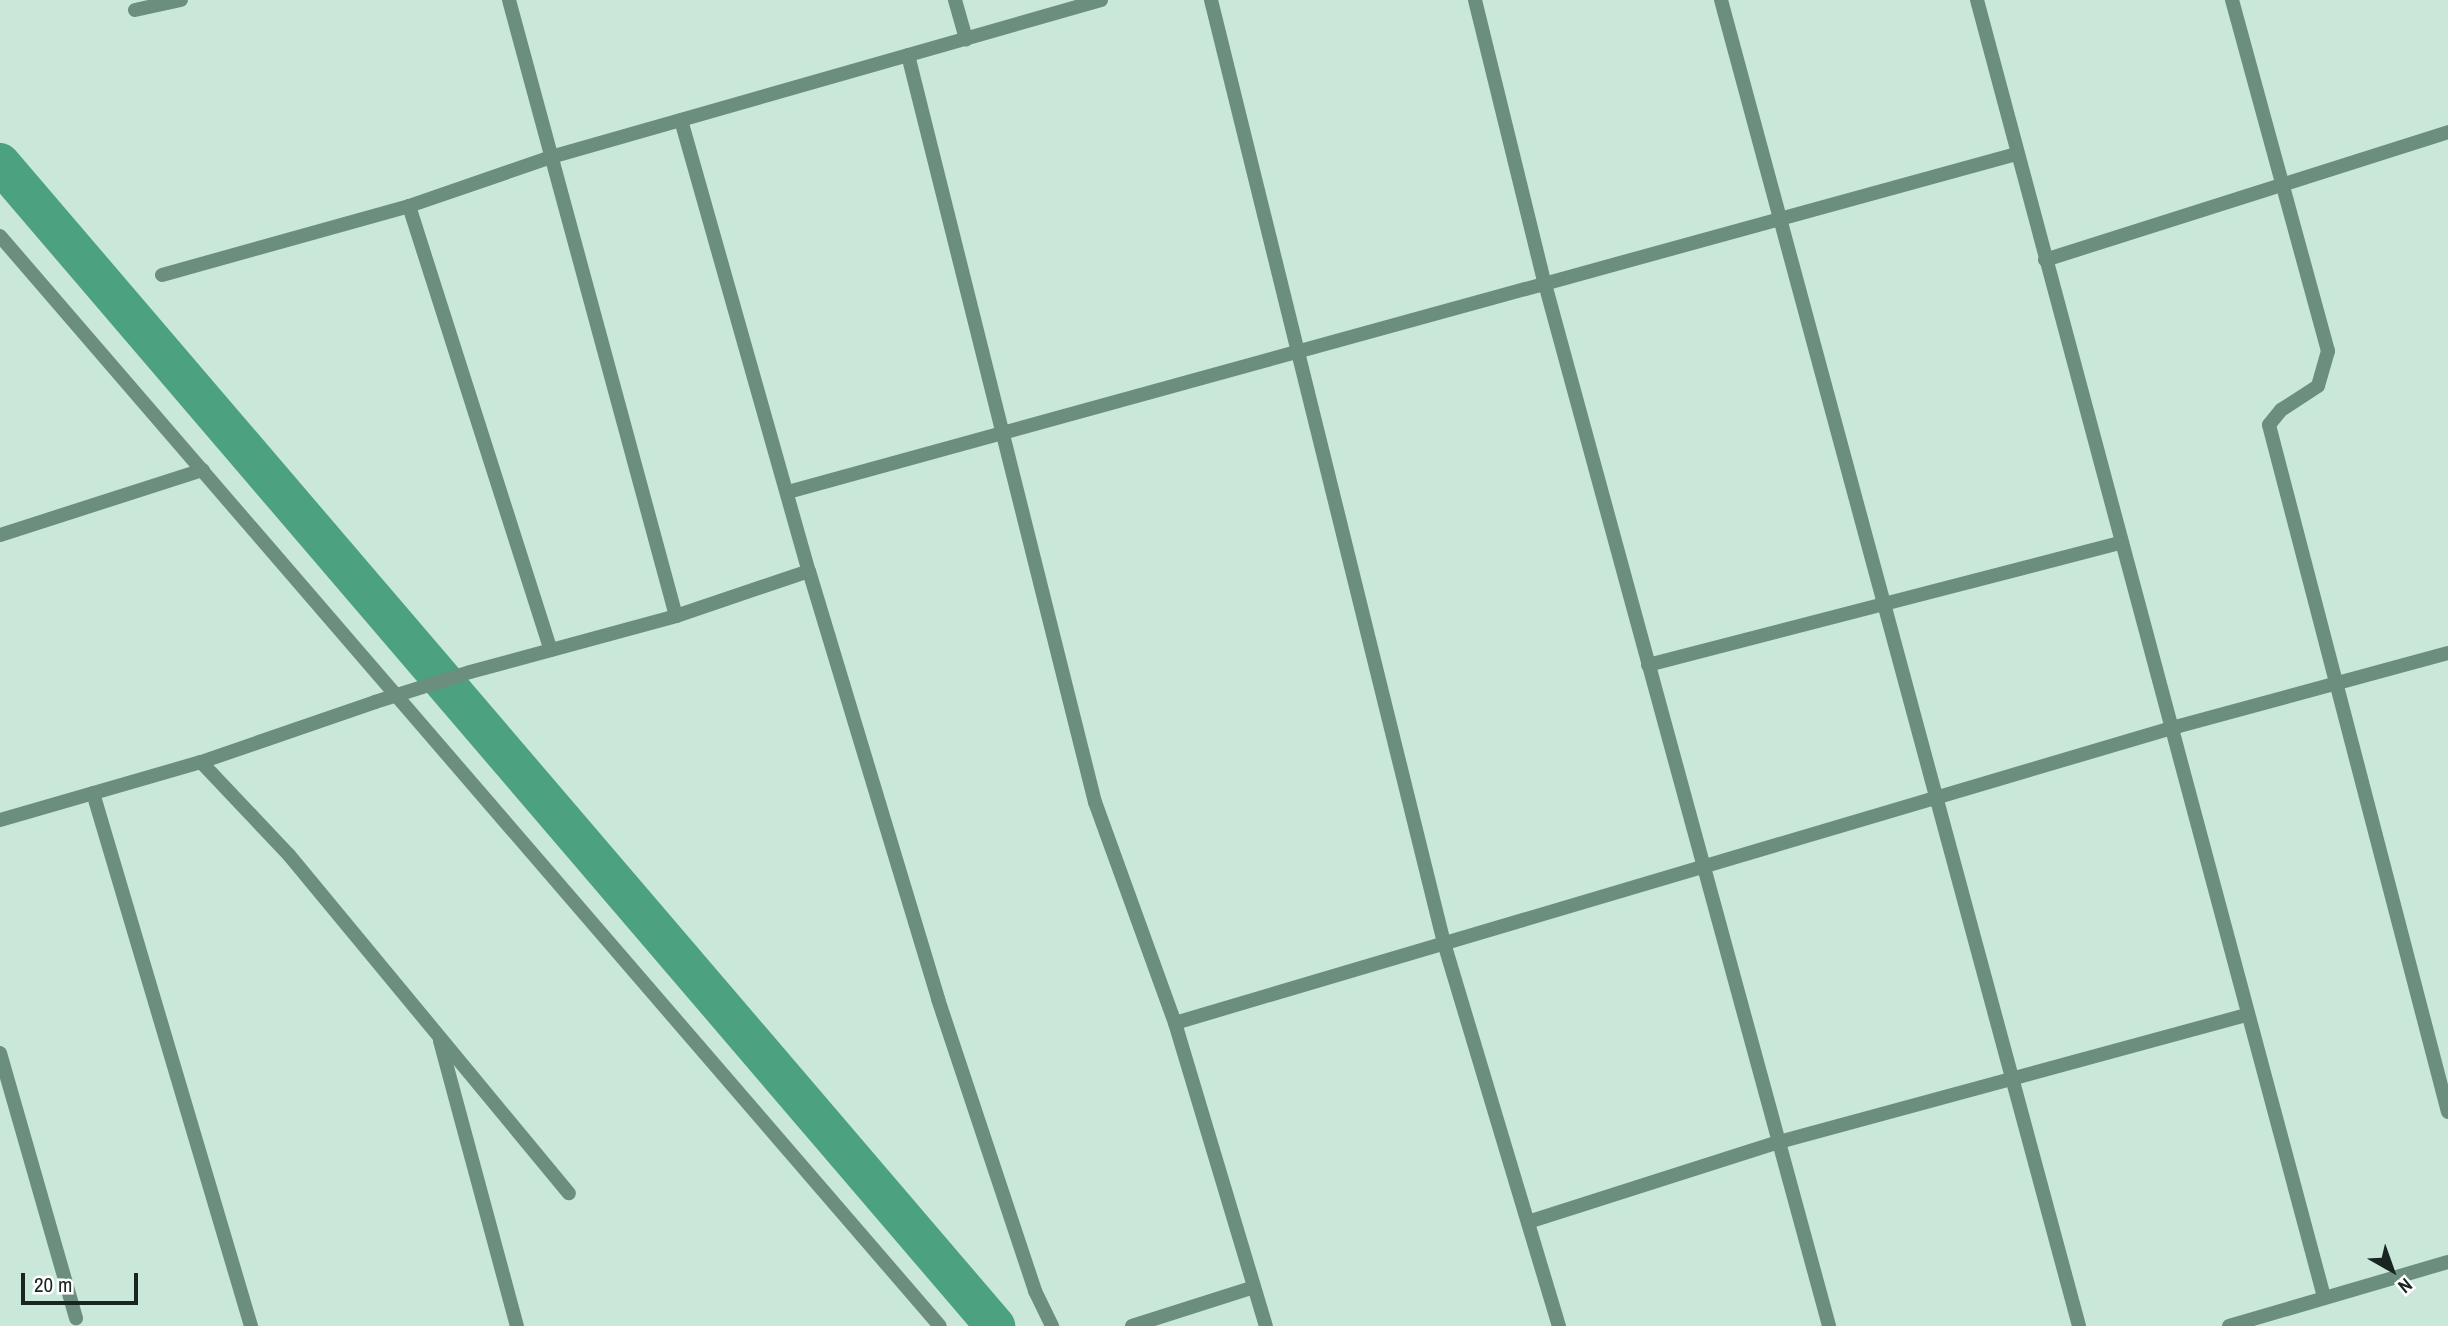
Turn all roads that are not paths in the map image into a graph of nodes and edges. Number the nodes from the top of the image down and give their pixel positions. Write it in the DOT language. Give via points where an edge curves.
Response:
graph roads {
  1 [pos="181,0"];
  2 [pos="509,0"];
  3 [pos="955,0"];
  4 [pos="1101,0"];
  5 [pos="1211,0"];
  6 [pos="1475,0"];
  7 [pos="1721,0"];
  8 [pos="1977,0"];
  9 [pos="2232,0"];
  10 [pos="135,10"];
  11 [pos="965,39"];
  12 [pos="908,55"];
  13 [pos="681,120"];
  14 [pos="2448,132"];
  15 [pos="2016,154"];
  16 [pos="551,157"];
  17 [pos="2281,184"];
  18 [pos="409,206"];
  19 [pos="1783,218"];
  20 [pos="0,236"];
  21 [pos="2045,260"];
  22 [pos="162,275"];
  23 [pos="1545,284"];
  24 [pos="1300,351"];
  25 [pos="1002,431"];
  26 [pos="203,470"];
  27 [pos="788,492"];
  28 [pos="0,535"];
  29 [pos="2119,543"];
  30 [pos="809,571"];
  31 [pos="1883,603"];
  32 [pos="676,616"];
  33 [pos="551,650"];
  34 [pos="2448,653"];
  35 [pos="1648,665"];
  36 [pos="2333,684"];
  37 [pos="2168,729"];
  38 [pos="201,762"];
  39 [pos="93,793"];
  40 [pos="1934,798"];
  41 [pos="0,820"];
  42 [pos="1702,867"];
  43 [pos="1444,943"];
  44 [pos="2247,1015"];
  45 [pos="1175,1023"];
  46 [pos="439,1037"];
  47 [pos="0,1053"];
  48 [pos="2011,1078"];
  49 [pos="2448,1112"];
  50 [pos="1779,1142"];
  51 [pos="569,1193"];
  52 [pos="1528,1222"];
  53 [pos="2448,1262"];
  54 [pos="1254,1286"];
  55 [pos="2324,1297"];
  56 [pos="76,1318"];
  57 [pos="251,1326"];
  58 [pos="517,1326"];
  59 [pos="940,1326"];
  60 [pos="1052,1326"];
  61 [pos="1132,1326"];
  62 [pos="1266,1326"];
  63 [pos="1559,1326"];
  64 [pos="1829,1326"];
  65 [pos="2079,1326"];
  66 [pos="2229,1326"];
  1 -- 10 [label="street"];
  2 -- 16 [label="street"];
  3 -- 11 [label="street"];
  4 -- 11 [label="street"];
  5 -- 24 [label="street"];
  6 -- 23 [label="street"];
  7 -- 19 [label="street"];
  8 -- 15 [label="street"];
  9 -- 17 [label="street"];
  11 -- 12 [label="street"];
  12 -- 13 [label="street"];
  12 -- 25 [label="street"];
  13 -- 16 [label="street"];
  13 -- 27 [label="street"];
  14 -- 17 [label="street"];
  15 -- 19 [label="street"];
  15 -- 21 [label="street"];
  16 -- 18 [label="street"];
  16 -- 32 [label="street"];
  17 -- 21 [label="street"];
  17 -- 36 [label="street" via="2328,351 2318,386 2281,410 2269,425"];
  18 -- 22 [label="street"];
  18 -- 33 [label="street"];
  19 -- 23 [label="street"];
  19 -- 31 [label="street"];
  20 -- 26 [label="street"];
  21 -- 29 [label="street"];
  23 -- 24 [label="street"];
  23 -- 35 [label="street"];
  24 -- 25 [label="street"];
  24 -- 43 [label="street"];
  25 -- 27 [label="street"];
  25 -- 45 [label="street" via="1095,802"];
  26 -- 28 [label="street"];
  26 -- 59 [label="street"];
  27 -- 30 [label="street"];
  29 -- 31 [label="street"];
  29 -- 37 [label="street"];
  30 -- 32 [label="street"];
  30 -- 60 [label="street" via="938,999 1035,1291"];
  31 -- 35 [label="street"];
  31 -- 40 [label="street"];
  32 -- 33 [label="street"];
  33 -- 38 [label="street, bridge" via="375,702"];
  34 -- 36 [label="street"];
  35 -- 42 [label="street"];
  36 -- 37 [label="street"];
  36 -- 49 [label="street"];
  37 -- 40 [label="street"];
  37 -- 44 [label="street"];
  38 -- 39 [label="street"];
  38 -- 46 [label="street" via="289,855"];
  39 -- 41 [label="street"];
  39 -- 57 [label="street"];
  40 -- 42 [label="street"];
  40 -- 48 [label="street"];
  42 -- 43 [label="street"];
  42 -- 50 [label="street"];
  43 -- 45 [label="street"];
  43 -- 52 [label="street"];
  44 -- 48 [label="street"];
  44 -- 55 [label="street"];
  45 -- 54 [label="street"];
  46 -- 51 [label="street"];
  46 -- 58 [label="street"];
  47 -- 56 [label="street"];
  48 -- 50 [label="street"];
  48 -- 65 [label="street"];
  50 -- 52 [label="street"];
  50 -- 64 [label="street"];
  52 -- 63 [label="street"];
  53 -- 55 [label="street"];
  54 -- 61 [label="street"];
  54 -- 62 [label="street"];
  55 -- 66 [label="street"];
}
